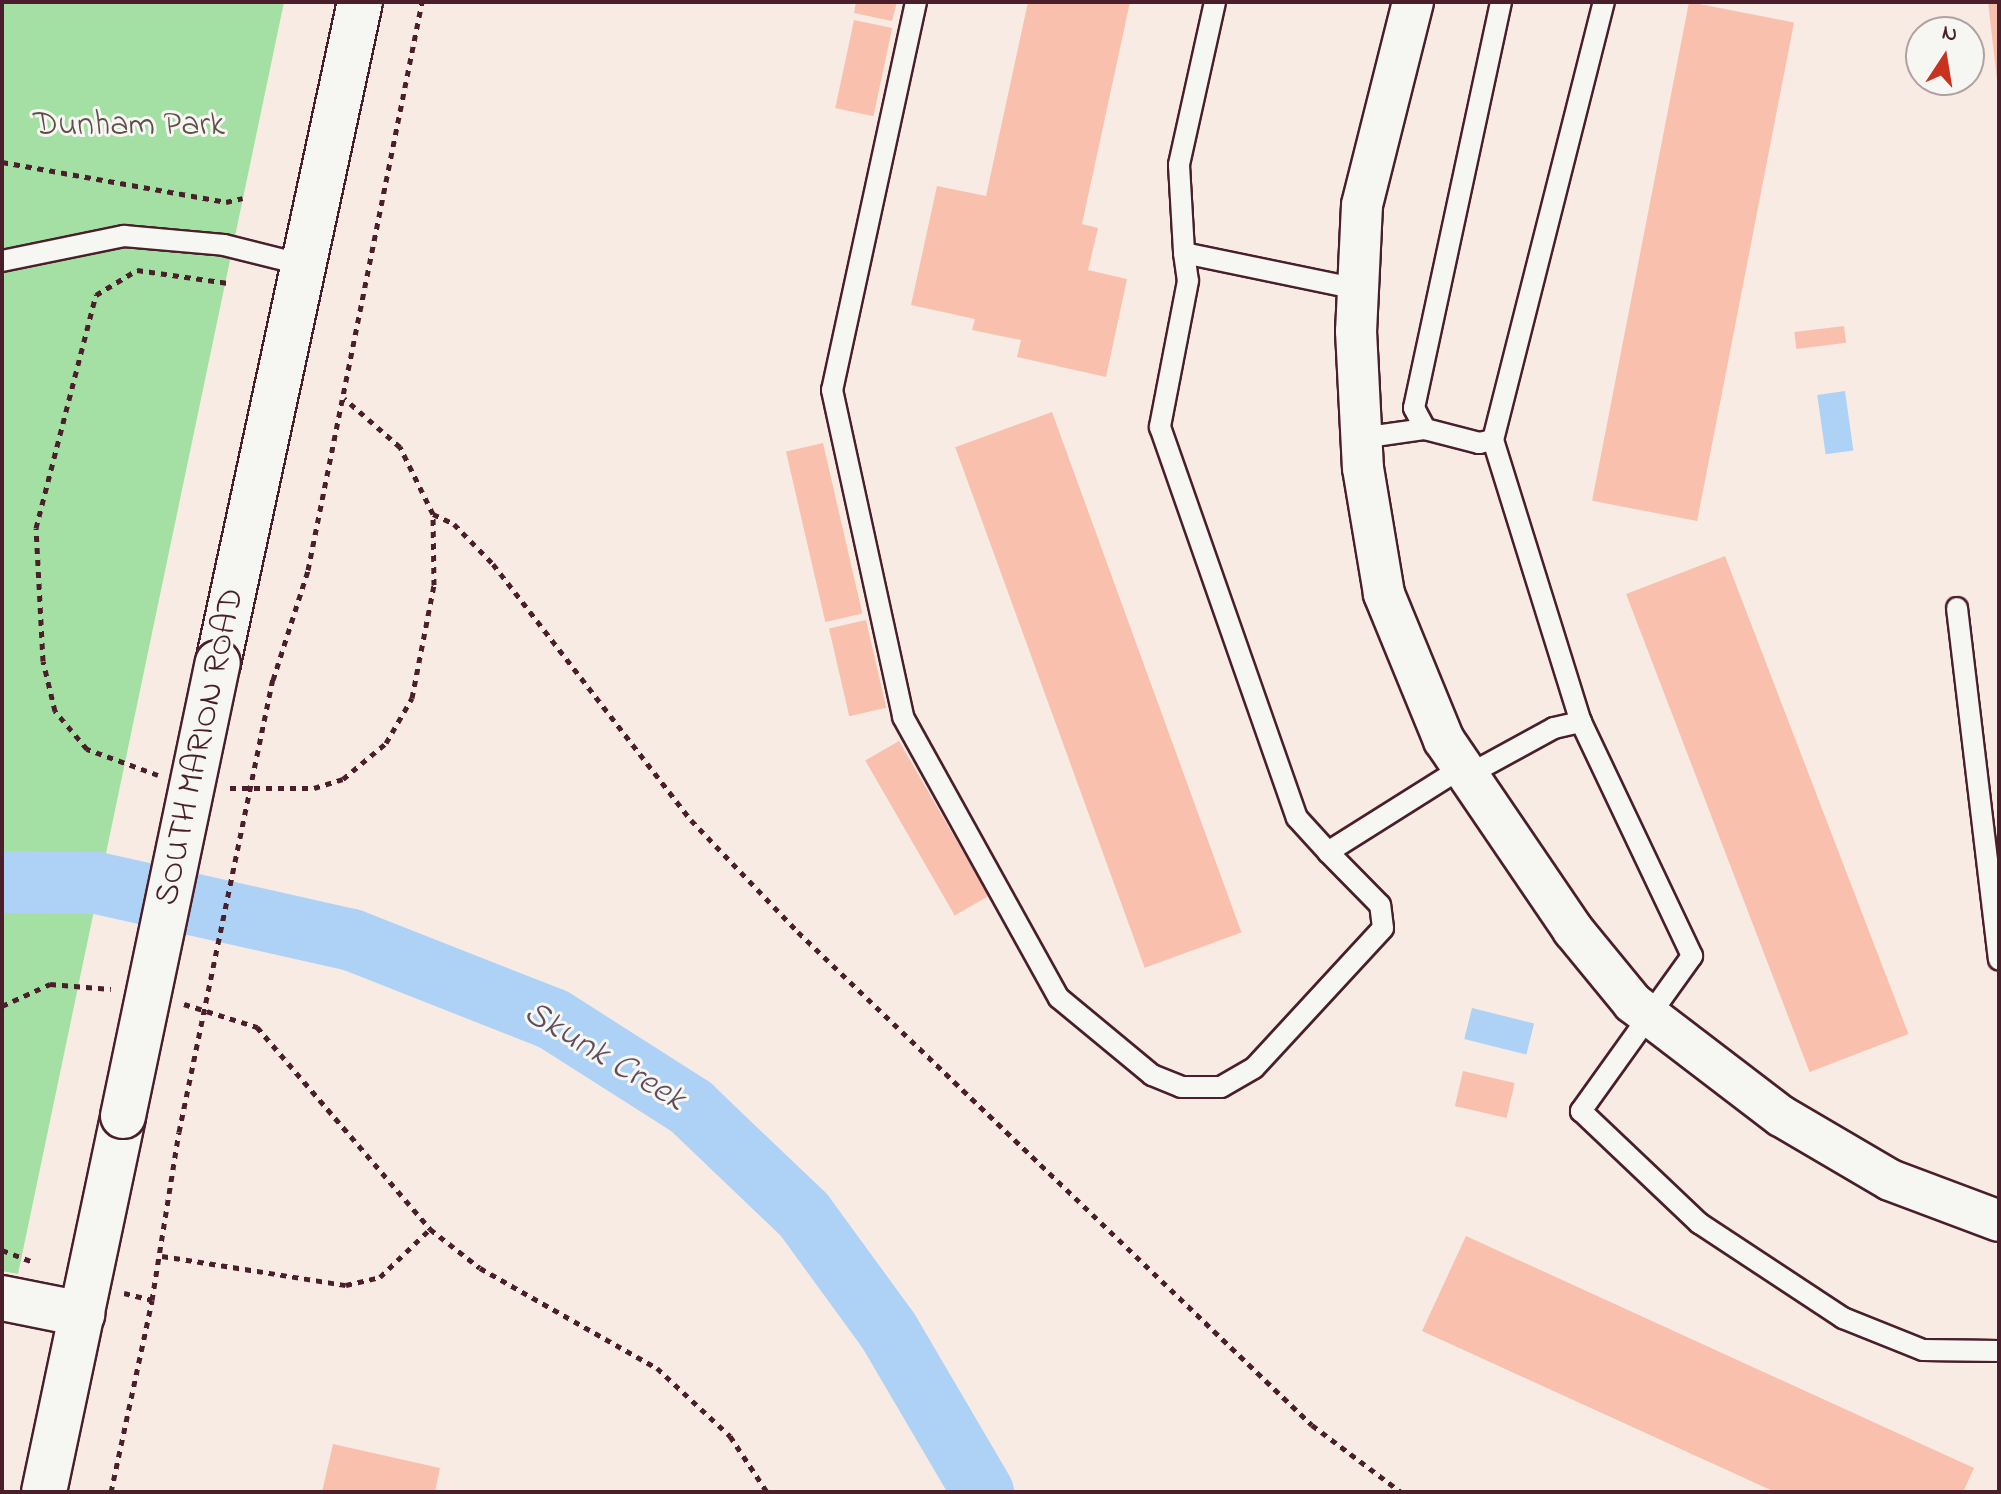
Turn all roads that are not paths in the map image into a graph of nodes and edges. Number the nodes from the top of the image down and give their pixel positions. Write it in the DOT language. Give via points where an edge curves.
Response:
graph roads {
  1 [pos="360,2"];
  2 [pos="916,2"];
  3 [pos="1215,2"];
  4 [pos="1413,2"];
  5 [pos="1501,2"];
  6 [pos="1604,2"];
  7 [pos="1184,253"];
  8 [pos="2,261"];
  9 [pos="304,265"];
  10 [pos="1358,289"];
  11 [pos="1425,429"];
  12 [pos="1361,438"];
  13 [pos="1493,440"];
  14 [pos="1957,608"];
  15 [pos="1581,722"];
  16 [pos="1465,771"];
  17 [pos="1328,852"];
  18 [pos="1999,960"];
  19 [pos="1651,1016"];
  20 [pos="1999,1221"];
  21 [pos="2,1298"];
  22 [pos="85,1299"];
  23 [pos="1999,1351"];
  24 [pos="44,1492"];
  1 -- 9 [label="main road, SOUTH MARION ROAD"];
  2 -- 17 [label="lane" via="832,390 903,717 1059,998 1152,1075 1181,1087 1221,1087 1254,1068 1375,944 1383,928 1380,905"];
  3 -- 7 [label="lane" via="1179,165"];
  4 -- 10 [label="street" via="1362,205"];
  5 -- 11 [label="lane" via="1414,408"];
  6 -- 13 [label="lane"];
  7 -- 10 [label="lane"];
  7 -- 17 [label="lane" via="1188,281 1160,427 1297,818"];
  8 -- 9 [label="lane" via="124,236 224,245"];
  9 -- 22 [label="main road, SOUTH MARION ROAD, bridge"];
  10 -- 12 [label="street"];
  11 -- 12 [label="lane"];
  11 -- 13 [label="lane"];
  12 -- 16 [label="street" via="1384,594"];
  13 -- 15 [label="lane"];
  14 -- 18 [label="lane"];
  15 -- 16 [label="lane" via="1554,728"];
  15 -- 19 [label="lane" via="1692,956"];
  16 -- 17 [label="lane"];
  16 -- 19 [label="street" via="1573,930"];
  19 -- 20 [label="street" via="1781,1116 1890,1180"];
  19 -- 23 [label="lane" via="1581,1111 1625,1158 1699,1223 1843,1318 1923,1350"];
  21 -- 22 [label="main road"];
  22 -- 24 [label="main road, SOUTH MARION ROAD"];
}
